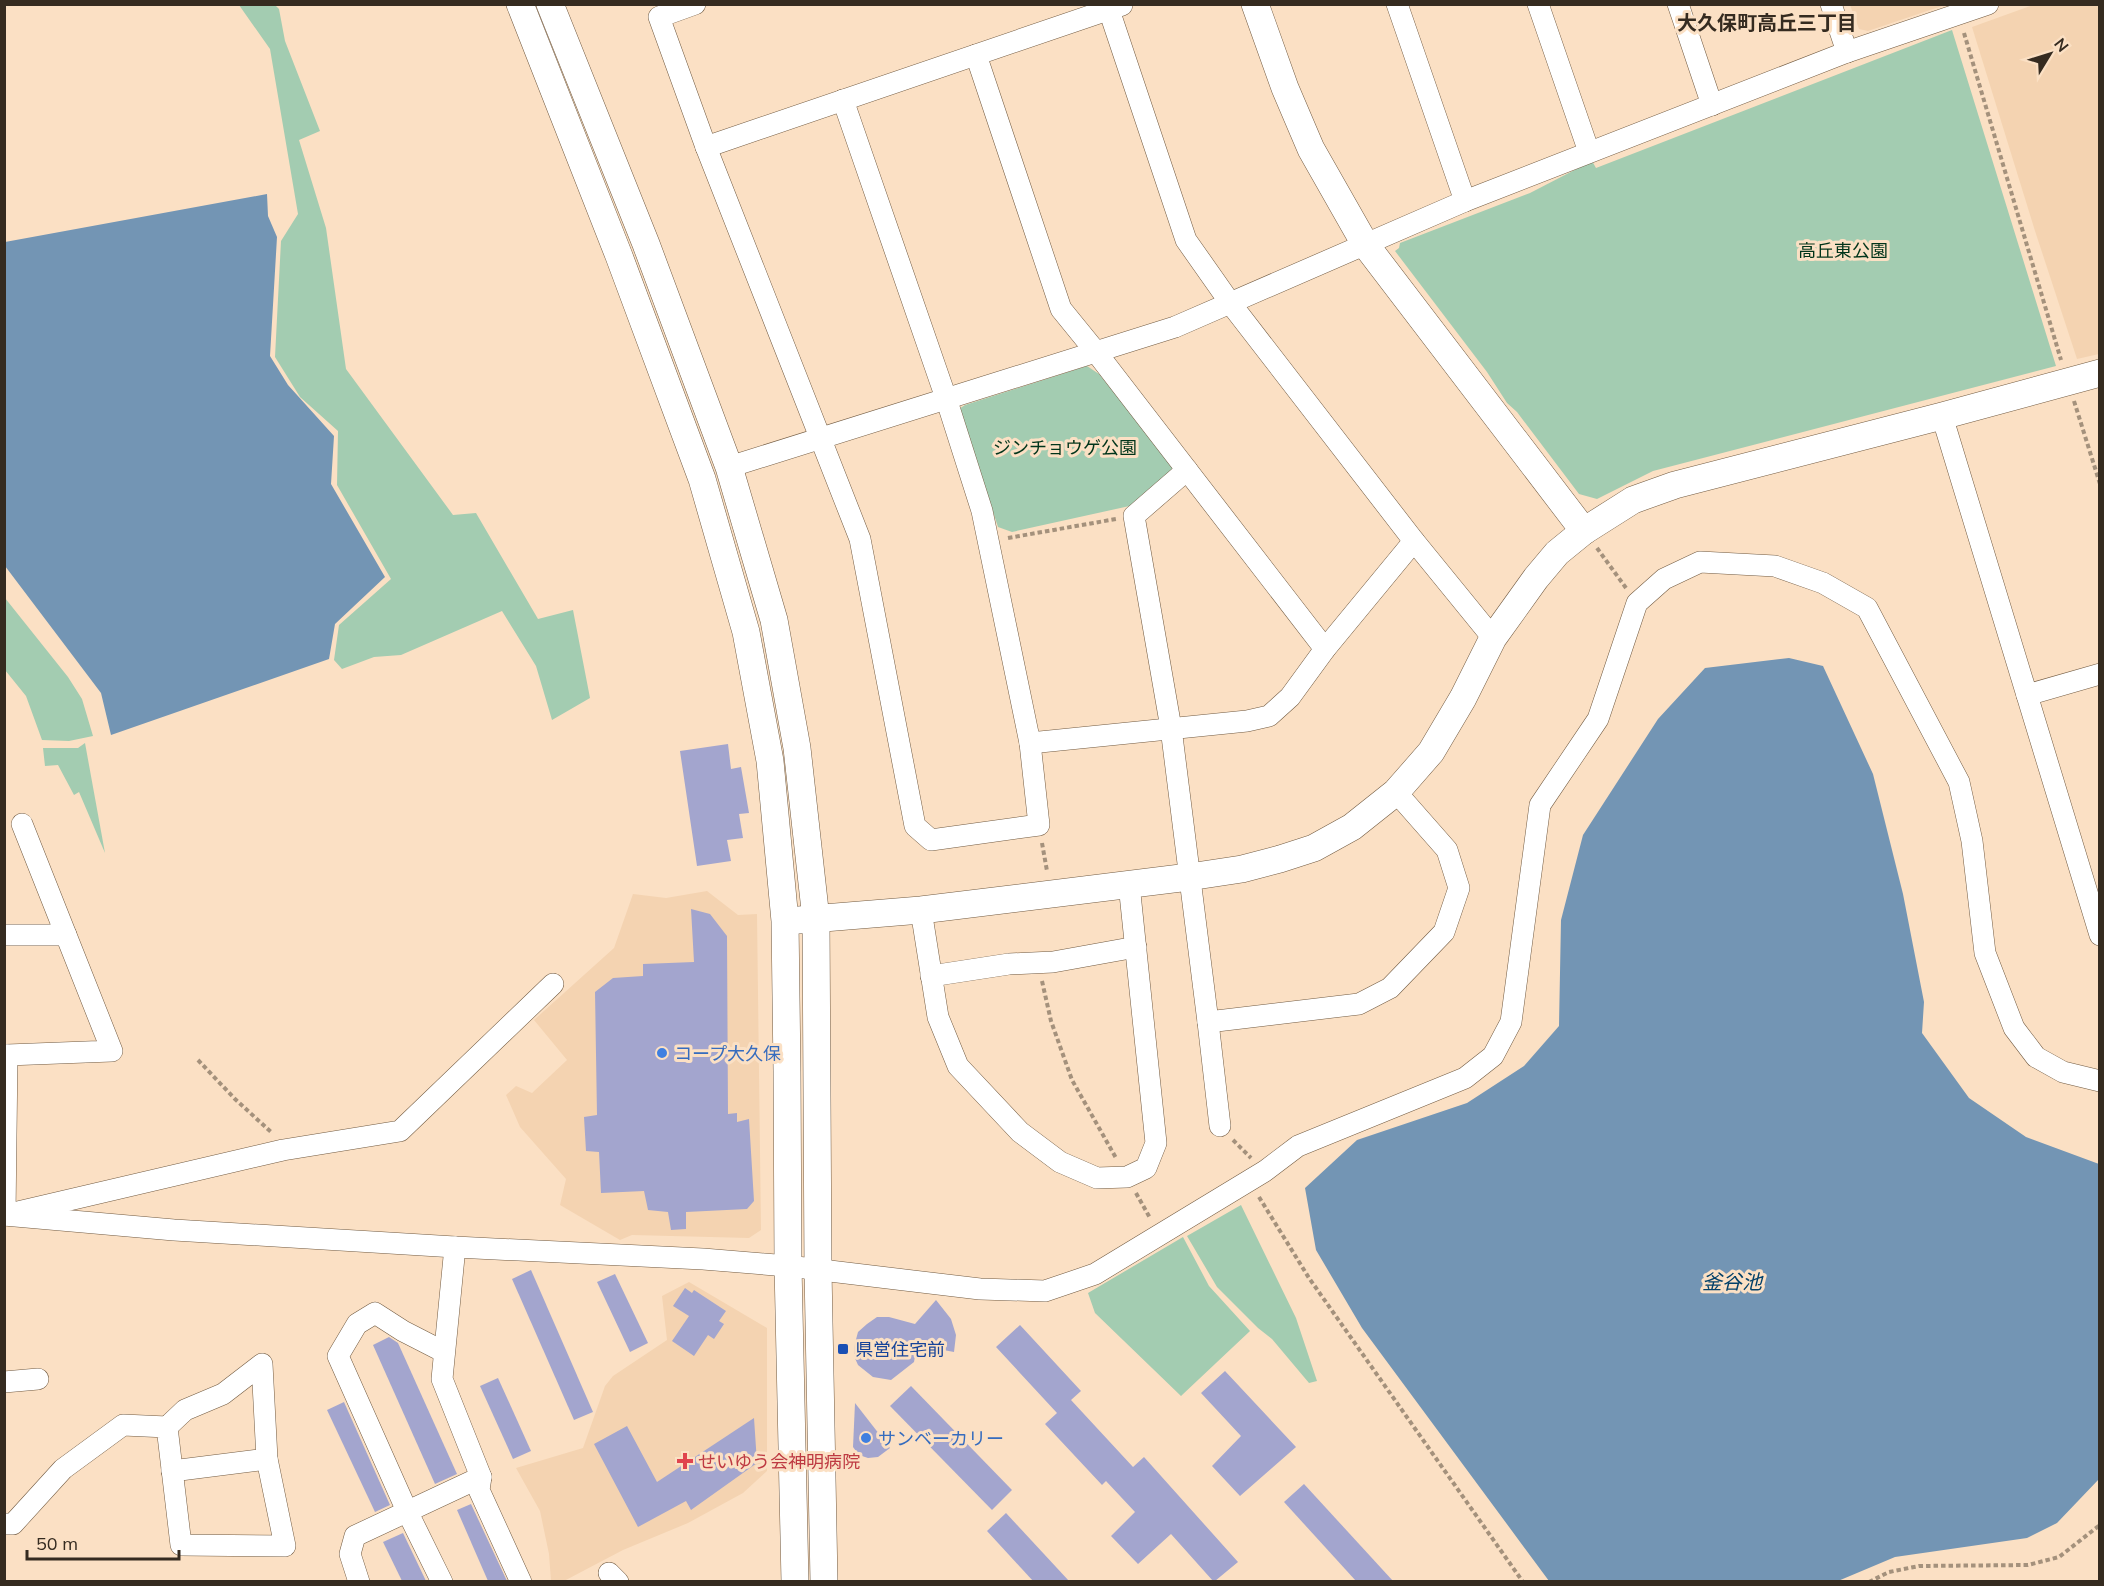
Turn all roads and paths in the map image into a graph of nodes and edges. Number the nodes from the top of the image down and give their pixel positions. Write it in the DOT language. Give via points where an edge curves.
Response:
graph roads {
  1 [pos="520,4"];
  2 [pos="550,4"];
  3 [pos="695,4"];
  4 [pos="1255,4"];
  5 [pos="1397,4"];
  6 [pos="1538,4"];
  7 [pos="1678,4"];
  8 [pos="1830,4"];
  9 [pos="1988,4"];
  10 [pos="1113,6"];
  11 [pos="1959,15"];
  12 [pos="1847,52"];
  13 [pos="976,55"];
  14 [pos="843,100"];
  15 [pos="1712,105"];
  16 [pos="706,147"];
  17 [pos="1589,152"];
  18 [pos="1465,201"];
  19 [pos="1365,244"];
  20 [pos="1231,304"];
  21 [pos="1096,351"];
  22 [pos="2100,373"];
  23 [pos="2067,382"];
  24 [pos="946,398"];
  25 [pos="1942,417"];
  26 [pos="820,438"];
  27 [pos="729,467"];
  28 [pos="1187,470"];
  29 [pos="2100,484"];
  30 [pos="1134,516"];
  31 [pos="1584,531"];
  32 [pos="988,541"];
  33 [pos="1414,541"];
  34 [pos="1637,603"];
  35 [pos="1493,638"];
  36 [pos="1325,649"];
  37 [pos="2100,674"];
  38 [pos="2027,695"];
  39 [pos="1172,728"];
  40 [pos="1030,742"];
  41 [pos="1396,792"];
  42 [pos="22,824"];
  43 [pos="1039,825"];
  44 [pos="1189,878"];
  45 [pos="1129,884"];
  46 [pos="1050,894"];
  47 [pos="921,910"];
  48 [pos="816,919"];
  49 [pos="784,921"];
  50 [pos="4,935"];
  51 [pos="66,935"];
  52 [pos="2100,936"];
  53 [pos="1136,947"];
  54 [pos="1037,963"];
  55 [pos="931,976"];
  56 [pos="553,984"];
  57 [pos="1208,1022"];
  58 [pos="6,1055"];
  59 [pos="198,1060"];
  60 [pos="1072,1080"];
  61 [pos="2100,1081"];
  62 [pos="1220,1126"];
  63 [pos="283,1150"];
  64 [pos="1257,1176"];
  65 [pos="5,1215"];
  66 [pos="455,1247"];
  67 [pos="788,1266"];
  68 [pos="818,1270"];
  69 [pos="444,1352"];
  70 [pos="38,1379"];
  71 [pos="4,1382"];
  72 [pos="167,1427"];
  73 [pos="267,1459"];
  74 [pos="172,1471"];
  75 [pos="481,1477"];
  76 [pos="407,1511"];
  77 [pos="4,1524"];
  78 [pos="2100,1525"];
  79 [pos="359,1581"];
  80 [pos="442,1581"];
  81 [pos="521,1581"];
  82 [pos="795,1581"];
  83 [pos="824,1581"];
  84 [pos="1523,1581"];
  85 [pos="1869,1581"];
  1 -- 49 [label="street" via="702,479 743,621 770,761"];
  2 -- 27 [label="street"];
  3 -- 16 [label="street" via="659,17"];
  4 -- 19 [label="street" via="1311,149"];
  5 -- 18 [label="street"];
  6 -- 17 [label="street"];
  7 -- 15 [label="street"];
  8 -- 12 [label="street"];
  9 -- 11 [label="street"];
  10 -- 13 [label="street"];
  10 -- 20 [label="street" via="1186,240"];
  11 -- 12 [label="street"];
  11 -- 23 [label="path"];
  12 -- 15 [label="street"];
  13 -- 14 [label="street"];
  13 -- 21 [label="street" via="1060,309"];
  14 -- 16 [label="street"];
  14 -- 24 [label="street"];
  15 -- 17 [label="street"];
  16 -- 26 [label="street"];
  17 -- 18 [label="street"];
  18 -- 19 [label="street"];
  19 -- 20 [label="street"];
  19 -- 31 [label="street"];
  20 -- 21 [label="street" via="1175,327"];
  20 -- 33 [label="street"];
  21 -- 24 [label="street"];
  21 -- 28 [label="street"];
  22 -- 23 [label="street"];
  23 -- 25 [label="street"];
  23 -- 29 [label="path"];
  24 -- 26 [label="street"];
  24 -- 32 [label="street"];
  25 -- 31 [label="street" via="1675,484 1633,500"];
  25 -- 38 [label="street"];
  26 -- 27 [label="street"];
  26 -- 43 [label="street" via="861,539 915,826 931,840"];
  27 -- 48 [label="street" via="774,620 797,748"];
  28 -- 30 [label="street"];
  28 -- 36 [label="street"];
  30 -- 32 [label="path"];
  30 -- 39 [label="street"];
  31 -- 34 [label="path"];
  31 -- 35 [label="street" via="1557,553"];
  32 -- 40 [label="street"];
  33 -- 35 [label="street"];
  33 -- 36 [label="street"];
  34 -- 61 [label="street" via="1664,579 1701,562 1775,566 1823,583 1867,608 1959,782 1972,842 1984,952 2014,1028 2036,1057 2063,1072"];
  34 -- 64 [label="street" via="1598,719 1540,805 1511,1022 1493,1056 1466,1078 1298,1146"];
  35 -- 41 [label="street" via="1431,752"];
  36 -- 39 [label="street" via="1290,697 1269,716"];
  37 -- 38 [label="street"];
  38 -- 52 [label="street"];
  39 -- 40 [label="street"];
  39 -- 44 [label="street"];
  40 -- 43 [label="street"];
  41 -- 44 [label="street" via="1352,827 1314,848 1242,869"];
  41 -- 57 [label="street" via="1447,850 1459,888 1444,932 1390,988 1359,1004"];
  42 -- 51 [label="street"];
  43 -- 46 [label="path"];
  44 -- 45 [label="street"];
  44 -- 57 [label="street"];
  45 -- 46 [label="street"];
  45 -- 53 [label="street"];
  46 -- 47 [label="street"];
  47 -- 48 [label="street"];
  47 -- 55 [label="street"];
  48 -- 49 [label="street"];
  48 -- 68 [label="street"];
  49 -- 67 [label="street"];
  50 -- 51 [label="street"];
  51 -- 58 [label="street" via="112,1051"];
  53 -- 54 [label="street"];
  53 -- 55 [label="street" via="1156,1143 1146,1168 1127,1178 1097,1178 1060,1162 1020,1132 958,1066 938,1017"];
  54 -- 55 [label="street"];
  54 -- 60 [label="path"];
  56 -- 63 [label="street" via="400,1131"];
  57 -- 62 [label="street"];
  58 -- 65 [label="street"];
  59 -- 63 [label="path" via="268,1128"];
  62 -- 64 [label="path"];
  63 -- 65 [label="street"];
  64 -- 68 [label="street" via="1095,1274 1045,1291 980,1289"];
  64 -- 84 [label="path" via="1309,1278"];
  65 -- 66 [label="street"];
  66 -- 67 [label="street" via="703,1258"];
  66 -- 69 [label="street"];
  67 -- 68 [label="street"];
  67 -- 82 [label="street"];
  68 -- 83 [label="street"];
  69 -- 75 [label="street" via="442,1379"];
  69 -- 76 [label="street" via="375,1313 357,1324 338,1356"];
  70 -- 71 [label="street"];
  72 -- 73 [label="street" via="185,1410 223,1394 262,1364"];
  72 -- 74 [label="street"];
  72 -- 77 [label="street" via="123,1425 63,1469 13,1524"];
  73 -- 74 [label="street"];
  73 -- 74 [label="street" via="285,1546 181,1545"];
  75 -- 76 [label="street"];
  75 -- 81 [label="street" via="479,1490"];
  76 -- 79 [label="street" via="354,1536 350,1554"];
  76 -- 80 [label="street"];
  78 -- 85 [label="path" via="2059,1557 2028,1565 1920,1566"];
}
